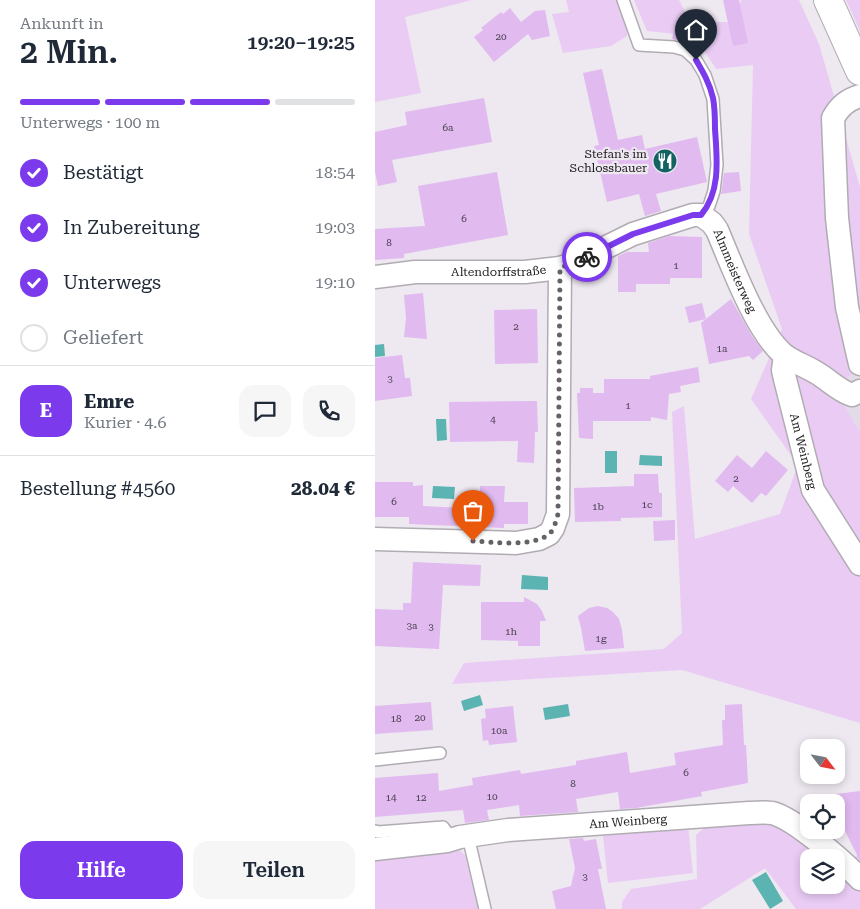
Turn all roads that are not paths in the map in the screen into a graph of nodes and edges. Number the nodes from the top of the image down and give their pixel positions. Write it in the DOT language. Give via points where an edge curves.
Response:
graph roads {
  1 [pos="623,0"];
  2 [pos="828,0"];
  3 [pos="860,71"];
  4 [pos="860,96"];
  5 [pos="701,215"];
  6 [pos="560,268"];
  7 [pos="375,277"];
  8 [pos="785,356"];
  9 [pos="860,364"];
  10 [pos="860,391"];
  11 [pos="375,540"];
  12 [pos="860,564"];
  13 [pos="440,753"];
  14 [pos="375,760"];
  15 [pos="375,831"];
  16 [pos="458,838"];
  17 [pos="375,849"];
  18 [pos="860,879"];
  19 [pos="485,909"];
  1 -- 5 [label="lane" via="639,44 685,50 705,75 713,99 717,166 714,192 709,206"];
  2 -- 3 [label="main road"];
  4 -- 9 [label="street" via="839,107 833,118 837,218 847,308"];
  5 -- 6 [label="street, Altendorffstraße" via="633,234"];
  5 -- 8 [label="street, Almmeisterweg" via="717,230 750,304 772,343"];
  6 -- 7 [label="street, Altendorffstraße" via="525,272 415,272"];
  6 -- 11 [label="street" via="558,514 549,534 516,543"];
  8 -- 10 [label="street, Almmeisterweg" via="816,372 845,393 852,395"];
  8 -- 12 [label="street, Am Weinberg" via="783,370 813,490"];
  13 -- 14 [label="lane"];
  15 -- 16 [label="lane" via="443,827"];
  16 -- 17 [label="street, Am Weinberg"];
  16 -- 18 [label="street, Am Weinberg" via="508,830 772,813 788,819 846,864"];
  16 -- 19 [label="lane"];
}
